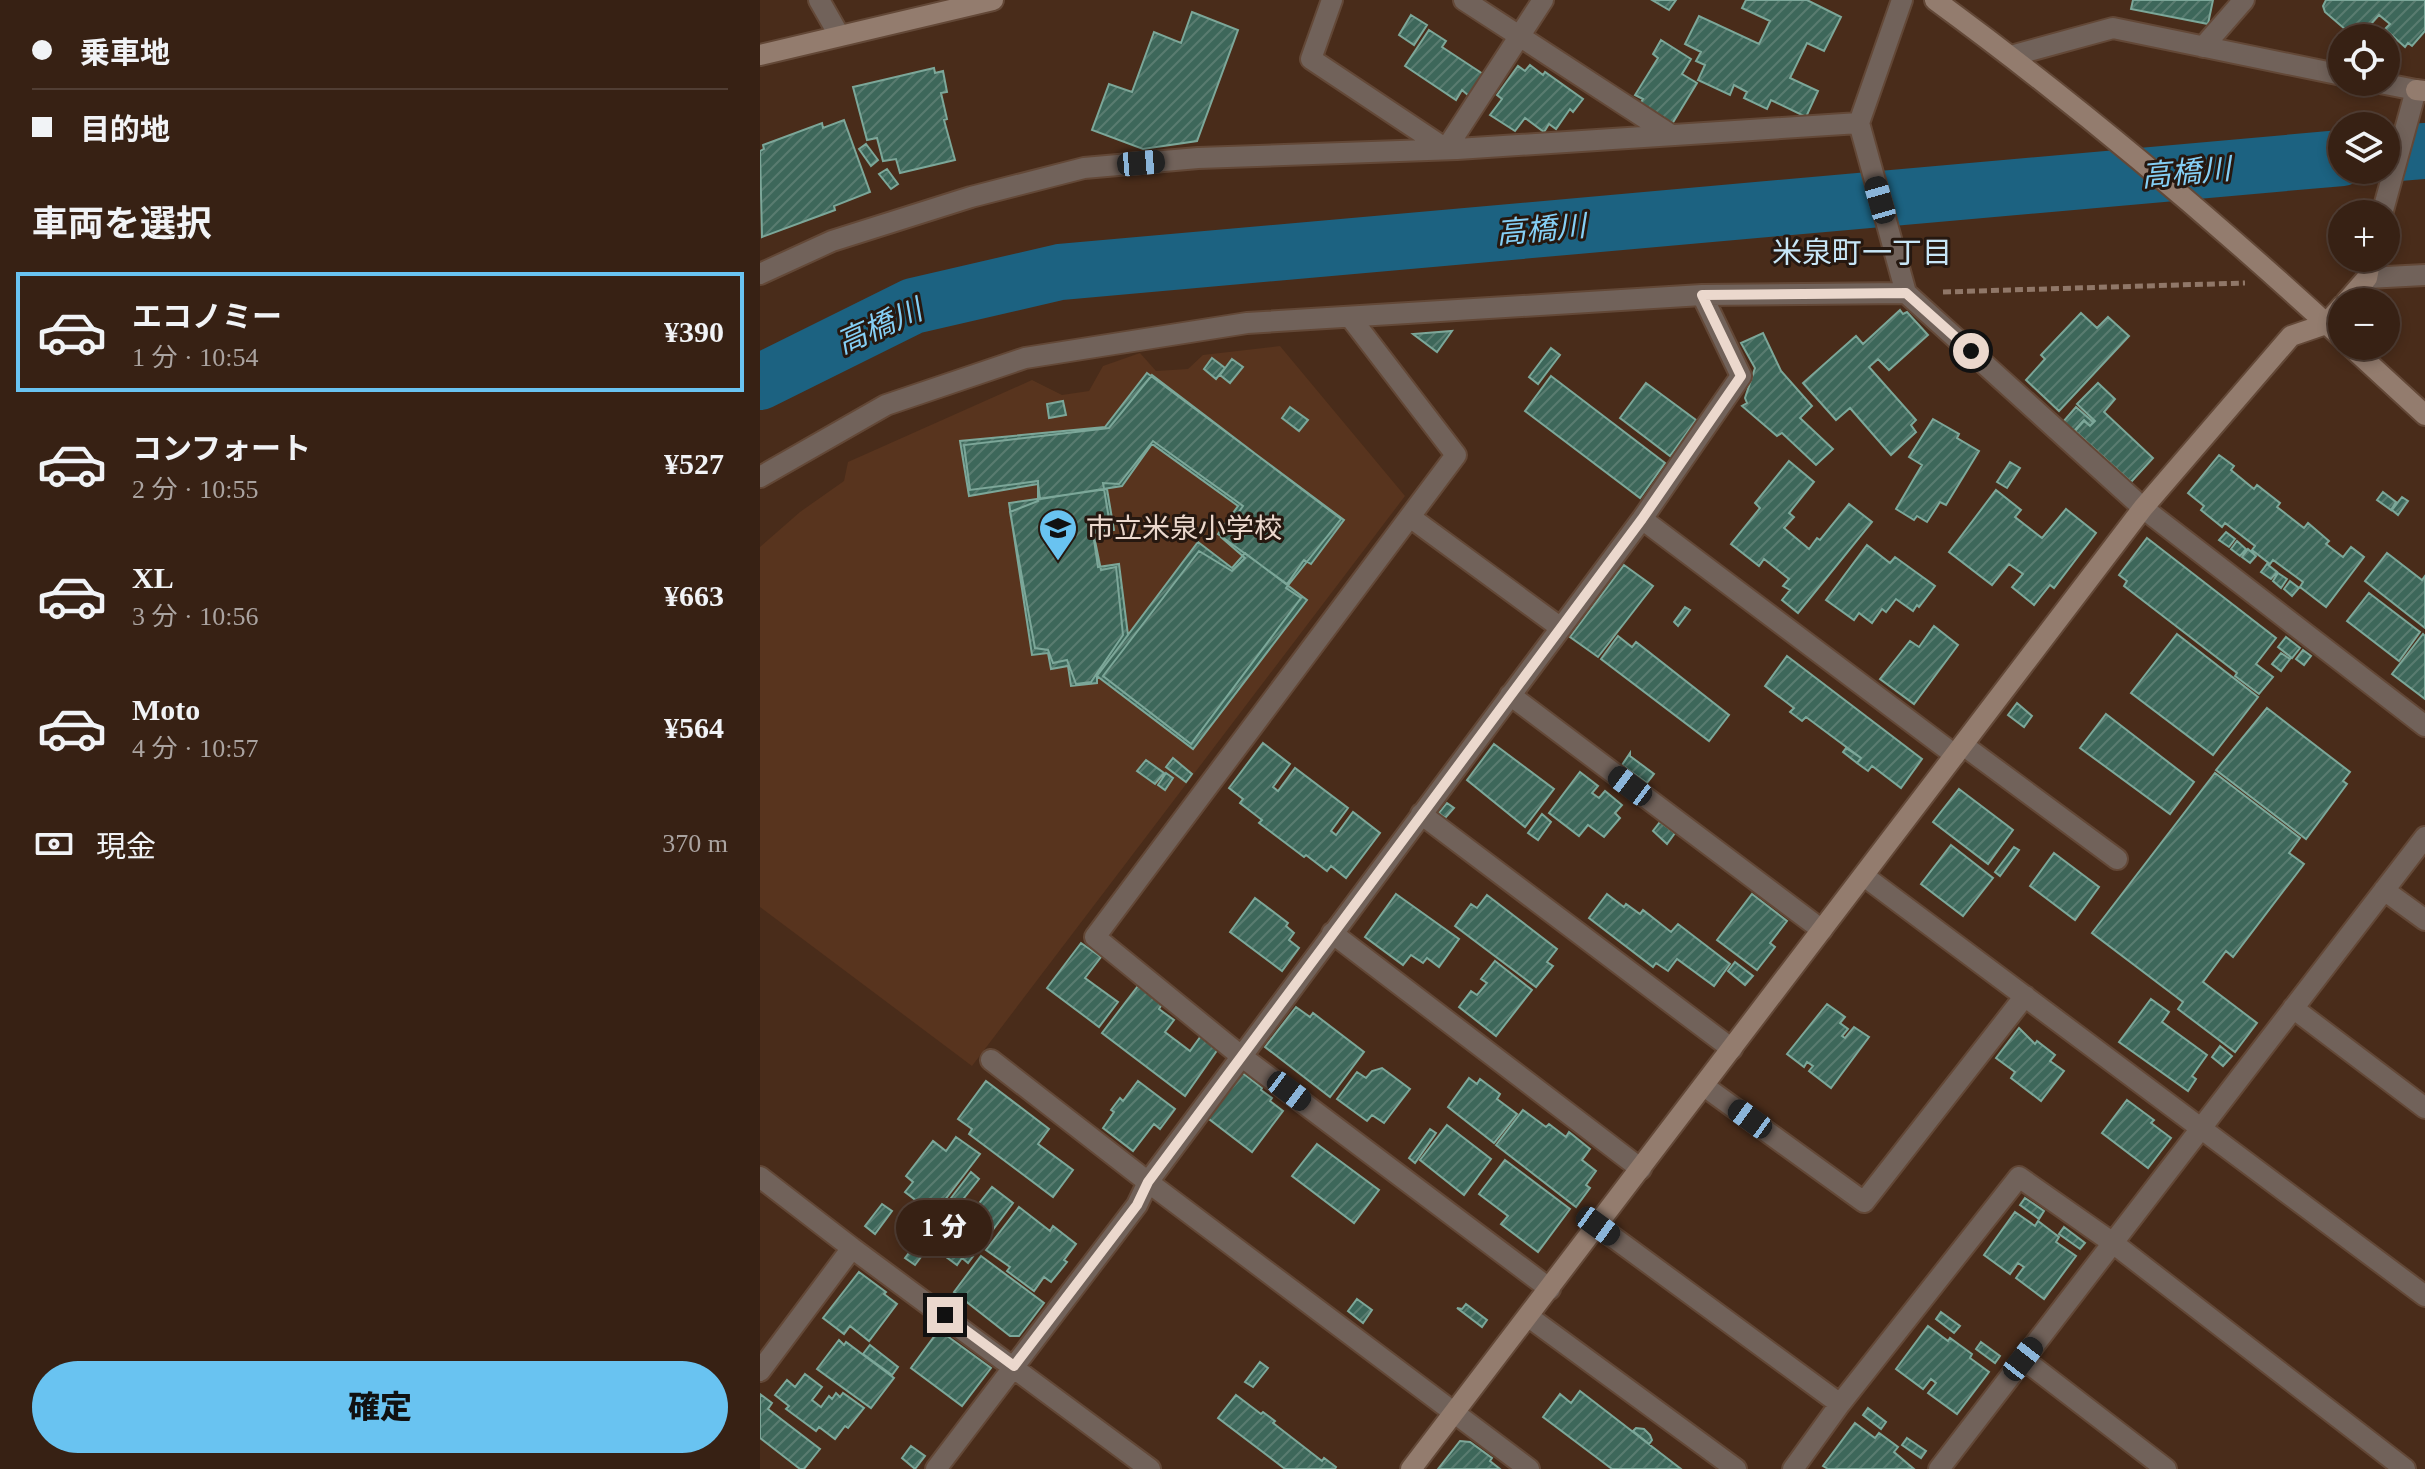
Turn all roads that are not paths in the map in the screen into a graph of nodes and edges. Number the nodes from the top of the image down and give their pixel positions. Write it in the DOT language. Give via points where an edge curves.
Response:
graph roads {
  1 [pos="819,0"];
  2 [pos="993,0"];
  3 [pos="1332,0"];
  4 [pos="1464,0"];
  5 [pos="1543,0"];
  6 [pos="1902,0"];
  7 [pos="1935,0"];
  8 [pos="2244,0"];
  9 [pos="839,35"];
  10 [pos="1520,36"];
  11 [pos="2203,47"];
  12 [pos="760,55"];
  13 [pos="2011,56"];
  14 [pos="2328,72"];
  15 [pos="2400,87"];
  16 [pos="2420,91"];
  17 [pos="1861,131"];
  18 [pos="1671,135"];
  19 [pos="1446,149"];
  20 [pos="2386,200"];
  21 [pos="2400,272"];
  22 [pos="760,274"];
  23 [pos="2425,275"];
  24 [pos="1906,293"];
  25 [pos="1702,295"];
  26 [pos="1350,317"];
  27 [pos="2326,324"];
  28 [pos="2365,360"];
  29 [pos="2425,415"];
  30 [pos="760,477"];
  31 [pos="2143,508"];
  32 [pos="1410,517"];
  33 [pos="1642,519"];
  34 [pos="1561,628"];
  35 [pos="1510,695"];
  36 [pos="2425,726"];
  37 [pos="1959,750"];
  38 [pos="1421,814"];
  39 [pos="2425,837"];
  40 [pos="2117,859"];
  41 [pos="1864,876"];
  42 [pos="2384,890"];
  43 [pos="2425,920"];
  44 [pos="1822,930"];
  45 [pos="1332,933"];
  46 [pos="2025,996"];
  47 [pos="2293,1008"];
  48 [pos="1732,1049"];
  49 [pos="1241,1056"];
  50 [pos="991,1060"];
  51 [pos="1704,1086"];
  52 [pos="2425,1108"];
  53 [pos="2202,1127"];
  54 [pos="1641,1169"];
  55 [pos="760,1177"];
  56 [pos="1148,1182"];
  57 [pos="1598,1226"];
  58 [pos="2113,1243"];
  59 [pos="852,1248"];
  60 [pos="1550,1289"];
  61 [pos="2425,1296"];
  62 [pos="1529,1317"];
  63 [pos="2023,1359"];
  64 [pos="1014,1366"];
  65 [pos="760,1371"];
  66 [pos="1840,1404"];
  67 [pos="1455,1414"];
  68 [pos="936,1469"];
  69 [pos="1150,1469"];
  70 [pos="1411,1469"];
  71 [pos="1529,1469"];
  72 [pos="1736,1469"];
  73 [pos="1793,1469"];
  74 [pos="1939,1469"];
  75 [pos="2166,1469"];
  76 [pos="2405,1469"];
  1 -- 9 [label="street"];
  2 -- 9 [label="street"];
  3 -- 19 [label="street" via="1311,59"];
  4 -- 10 [label="street"];
  5 -- 10 [label="street"];
  6 -- 17 [label="street"];
  7 -- 13 [label="street"];
  8 -- 11 [label="street"];
  9 -- 12 [label="street"];
  10 -- 18 [label="street"];
  10 -- 19 [label="street"];
  11 -- 13 [label="street" via="2113,28"];
  11 -- 14 [label="street"];
  13 -- 27 [label="street" via="2276,276"];
  15 -- 16 [label="street"];
  16 -- 20 [label="street"];
  17 -- 18 [label="street"];
  17 -- 24 [label="street"];
  18 -- 19 [label="street"];
  19 -- 22 [label="street" via="1198,158 1084,168 832,241"];
  21 -- 23 [label="street"];
  24 -- 25 [label="street"];
  24 -- 31 [label="street"];
  25 -- 26 [label="street"];
  25 -- 33 [label="street" via="1741,376"];
  26 -- 30 [label="street" via="1247,323 1025,358 886,405"];
  26 -- 32 [label="street" via="1456,455"];
  27 -- 31 [label="street" via="2291,336"];
  28 -- 29 [label="street"];
  31 -- 36 [label="street"];
  31 -- 37 [label="street"];
  32 -- 34 [label="street"];
  32 -- 49 [label="street" via="1095,937"];
  33 -- 34 [label="street"];
  33 -- 37 [label="street"];
  34 -- 35 [label="street"];
  35 -- 38 [label="street"];
  35 -- 44 [label="street"];
  37 -- 40 [label="street"];
  37 -- 41 [label="street"];
  38 -- 45 [label="street"];
  38 -- 48 [label="street"];
  39 -- 42 [label="street"];
  41 -- 44 [label="street"];
  41 -- 46 [label="street"];
  42 -- 43 [label="street"];
  42 -- 47 [label="street"];
  44 -- 48 [label="street"];
  45 -- 49 [label="street"];
  45 -- 54 [label="street"];
  46 -- 51 [label="street" via="1864,1202"];
  46 -- 53 [label="street"];
  47 -- 52 [label="street"];
  47 -- 53 [label="street"];
  48 -- 51 [label="street"];
  49 -- 56 [label="street"];
  49 -- 60 [label="street"];
  50 -- 56 [label="street"];
  51 -- 54 [label="street"];
  53 -- 58 [label="street"];
  53 -- 61 [label="street"];
  54 -- 57 [label="street"];
  55 -- 59 [label="street"];
  56 -- 64 [label="street" via="1137,1205"];
  56 -- 67 [label="street"];
  57 -- 60 [label="street"];
  57 -- 66 [label="street"];
  58 -- 63 [label="street"];
  58 -- 66 [label="street" via="2019,1177"];
  58 -- 76 [label="street"];
  59 -- 64 [label="street"];
  59 -- 65 [label="street"];
  60 -- 62 [label="street"];
  62 -- 67 [label="street"];
  62 -- 72 [label="street"];
  63 -- 74 [label="street"];
  63 -- 75 [label="street"];
  64 -- 68 [label="street"];
  64 -- 69 [label="street"];
  66 -- 73 [label="street"];
  67 -- 70 [label="street"];
  67 -- 71 [label="street"];
}
